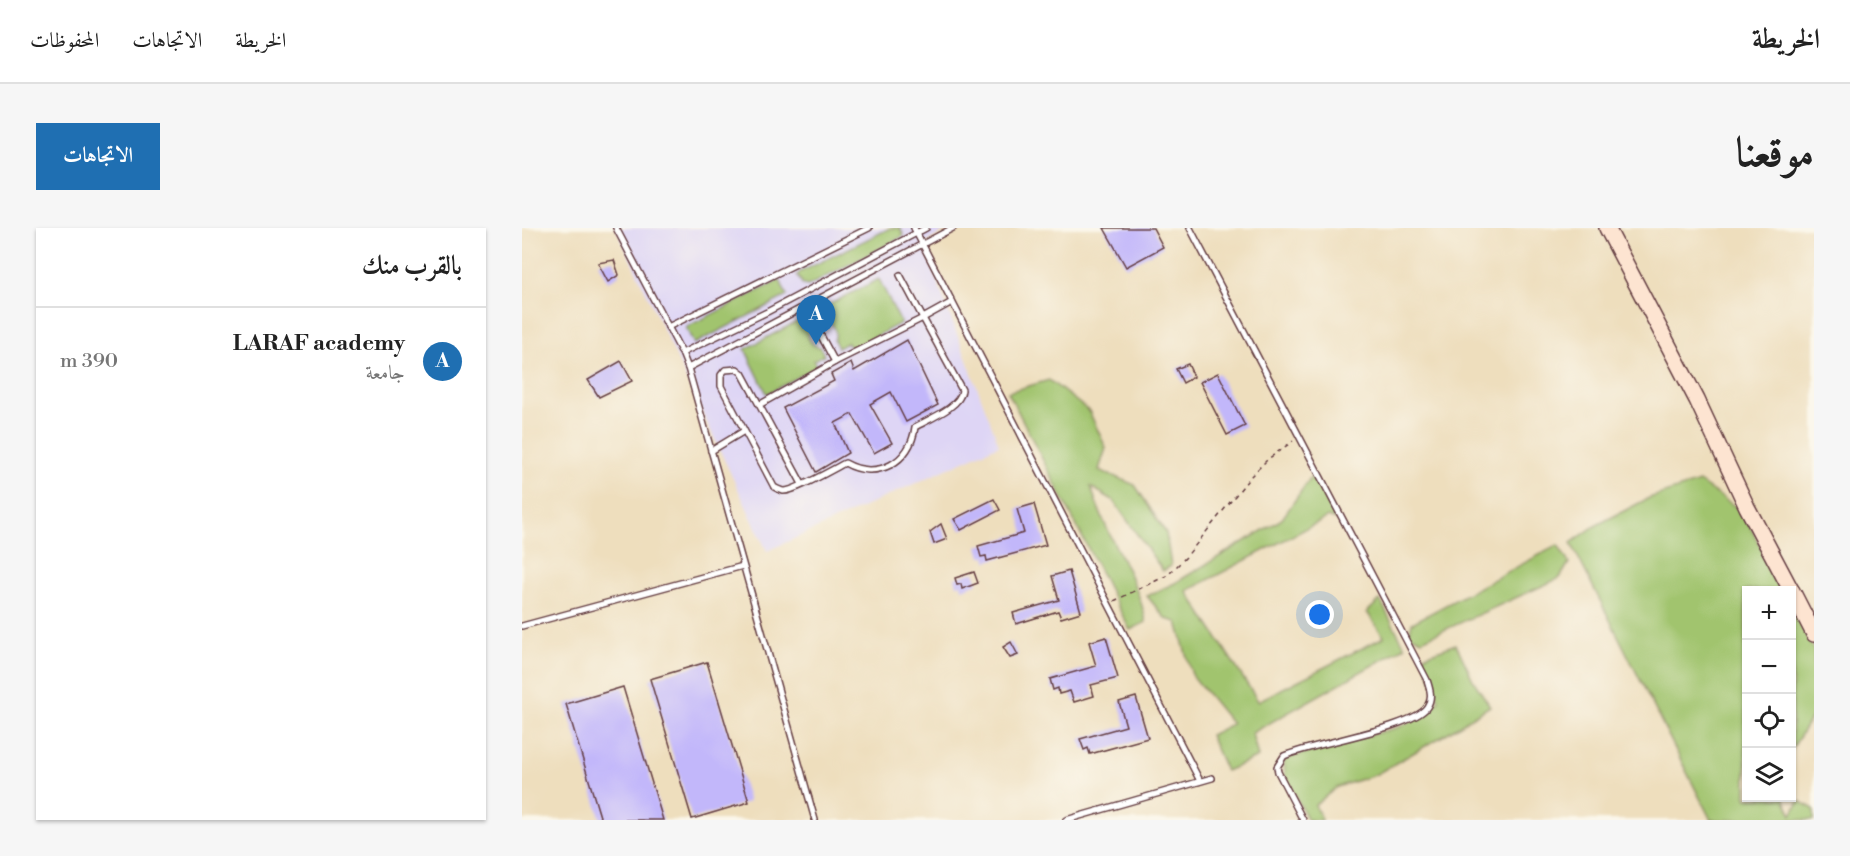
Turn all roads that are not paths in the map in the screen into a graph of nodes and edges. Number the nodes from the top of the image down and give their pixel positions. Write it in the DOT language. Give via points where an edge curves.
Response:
graph roads {
  1 [pos="616,228"];
  2 [pos="869,228"];
  3 [pos="926,228"];
  4 [pos="953,228"];
  5 [pos="1190,228"];
  6 [pos="1607,228"];
  7 [pos="915,231"];
  8 [pos="923,244"];
  9 [pos="900,275"];
  10 [pos="952,302"];
  11 [pos="805,306"];
  12 [pos="923,318"];
  13 [pos="668,327"];
  14 [pos="682,353"];
  15 [pos="835,362"];
  16 [pos="688,368"];
  17 [pos="759,405"];
  18 [pos="744,431"];
  19 [pos="711,450"];
  20 [pos="802,484"];
  21 [pos="743,566"];
  22 [pos="1788,586"];
  23 [pos="1796,600"];
  24 [pos="522,626"];
  25 [pos="1814,634"];
  26 [pos="1212,777"];
  27 [pos="1200,781"];
  28 [pos="815,820"];
  29 [pos="1066,820"];
  30 [pos="1303,820"];
  1 -- 13 [label="lane"];
  2 -- 13 [label="lane"];
  3 -- 7 [label="lane"];
  4 -- 8 [label="lane"];
  5 -- 30 [label="lane" via="1427,680 1431,699 1427,708 1394,725 1284,756 1278,772"];
  6 -- 22 [label="street"];
  7 -- 8 [label="lane"];
  7 -- 14 [label="lane" via="767,312"];
  8 -- 10 [label="lane"];
  8 -- 11 [label="lane"];
  9 -- 12 [label="lane"];
  10 -- 12 [label="lane"];
  10 -- 27 [label="lane"];
  11 -- 15 [label="lane"];
  11 -- 16 [label="lane"];
  12 -- 15 [label="lane"];
  12 -- 20 [label="lane" via="962,390 960,400 915,427 909,447 889,467 872,471 845,463"];
  13 -- 14 [label="lane"];
  14 -- 16 [label="lane"];
  15 -- 17 [label="lane"];
  16 -- 19 [label="lane"];
  17 -- 18 [label="lane" via="737,369 725,370 720,375 721,386"];
  17 -- 20 [label="lane"];
  18 -- 19 [label="lane"];
  18 -- 20 [label="lane" via="774,487 785,491"];
  19 -- 21 [label="lane"];
  21 -- 24 [label="lane"];
  21 -- 28 [label="lane"];
  23 -- 25 [label="street"];
  26 -- 27 [label="lane"];
  27 -- 29 [label="lane"];
}
